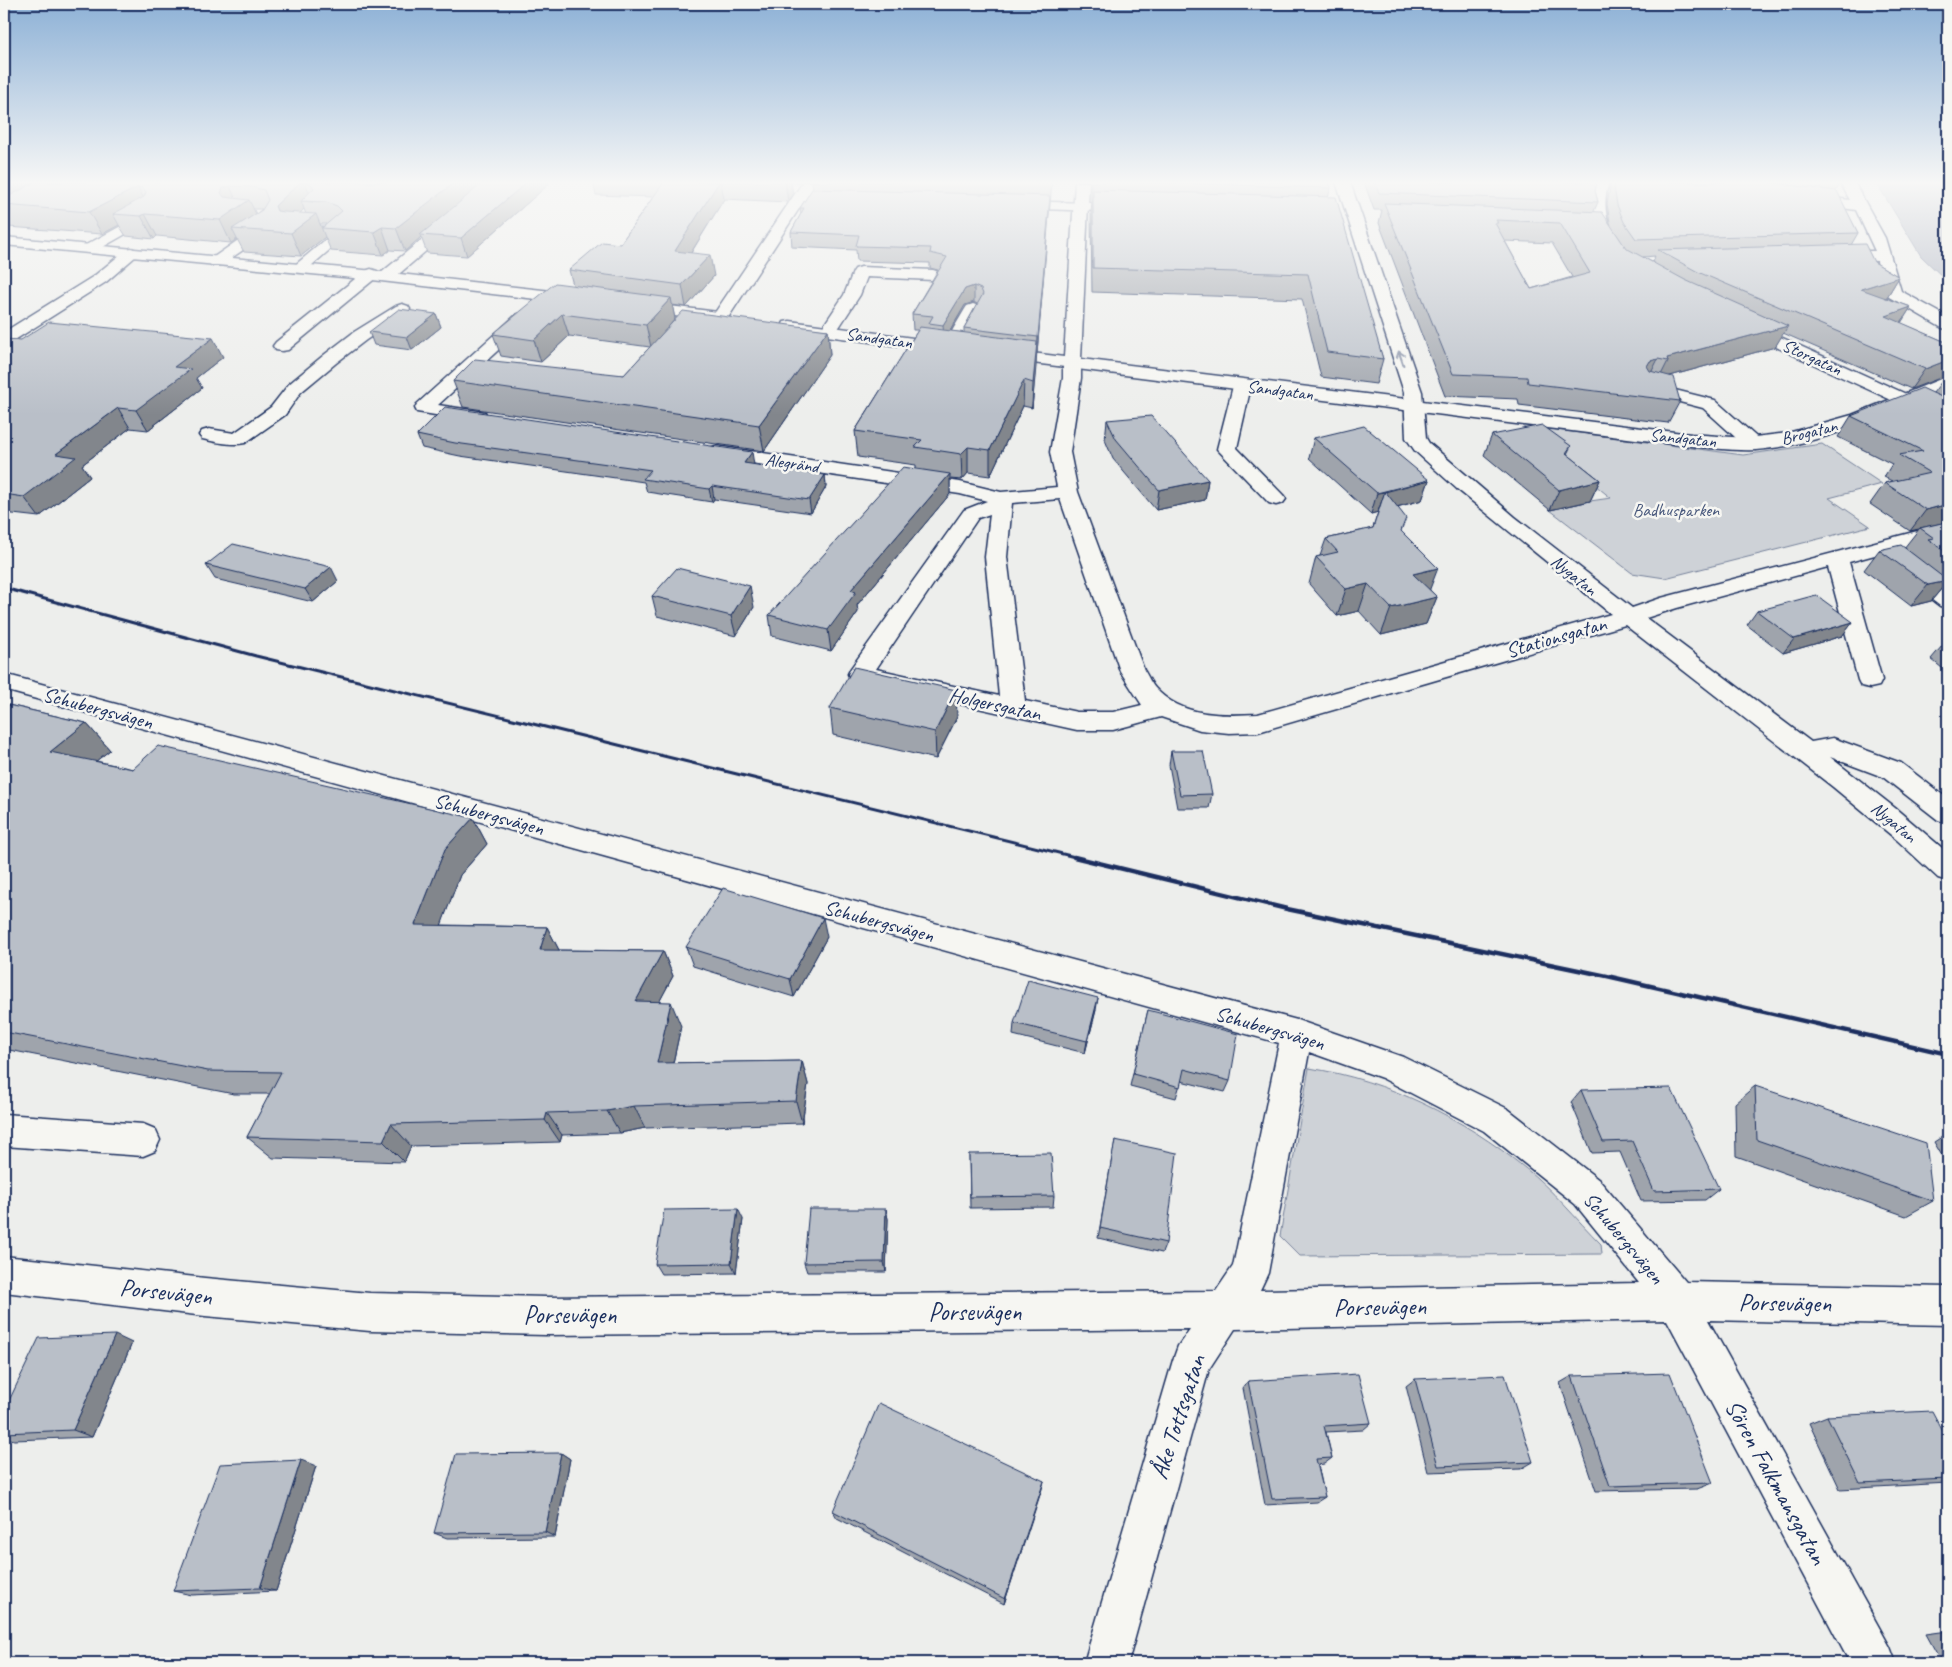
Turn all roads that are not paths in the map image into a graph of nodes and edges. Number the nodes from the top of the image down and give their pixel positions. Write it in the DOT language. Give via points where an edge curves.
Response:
graph roads {
  1 [pos="123,260"];
  2 [pos="195,260"];
  3 [pos="219,260"];
  4 [pos="310,260"];
  5 [pos="399,260"];
  6 [pos="758,260"];
  7 [pos="1078,260"];
  8 [pos="1368,260"];
  9 [pos="1884,260"];
  10 [pos="216,262"];
  11 [pos="299,269"];
  12 [pos="379,275"];
  13 [pos="934,275"];
  14 [pos="549,295"];
  15 [pos="596,301"];
  16 [pos="625,305"];
  17 [pos="402,309"];
  18 [pos="973,309"];
  19 [pos="720,318"];
  20 [pos="738,320"];
  21 [pos="1733,320"];
  22 [pos="1948,324"];
  23 [pos="776,325"];
  24 [pos="828,332"];
  25 [pos="4,339"];
  26 [pos="282,346"];
  27 [pos="950,348"];
  28 [pos="1072,365"];
  29 [pos="1948,382"];
  30 [pos="1242,386"];
  31 [pos="1647,388"];
  32 [pos="1904,400"];
  33 [pos="1414,405"];
  34 [pos="492,418"];
  35 [pos="1948,420"];
  36 [pos="209,435"];
  37 [pos="1753,443"];
  38 [pos="695,449"];
  39 [pos="1068,492"];
  40 [pos="1276,499"];
  41 [pos="1001,500"];
  42 [pos="1948,528"];
  43 [pos="1878,548"];
  44 [pos="1837,559"];
  45 [pos="1948,601"];
  46 [pos="1630,616"];
  47 [pos="1870,680"];
  48 [pos="4,682"];
  49 [pos="1013,708"];
  50 [pos="1163,708"];
  51 [pos="1807,752"];
  52 [pos="1948,813"];
  53 [pos="1948,870"];
  54 [pos="1297,1034"];
  55 [pos="4,1130"];
  56 [pos="143,1140"];
  57 [pos="4,1274"];
  58 [pos="1677,1301"];
  59 [pos="1948,1306"];
  60 [pos="1224,1310"];
  61 [pos="1106,1663"];
  62 [pos="1874,1663"];
  1 -- 25 [label="street" via="100,279"];
  2 -- 10 [label="street"];
  3 -- 10 [label="street"];
  4 -- 11 [label="street"];
  5 -- 12 [label="street"];
  6 -- 19 [label="street"];
  7 -- 28 [label="street"];
  33 -- 8 [label="street, Nygatan, one-way" via="1413,392"];
  9 -- 22 [label="street" via="1887,280 1895,294"];
  10 -- 11 [label="street"];
  11 -- 12 [label="street"];
  12 -- 14 [label="street"];
  12 -- 26 [label="street"];
  13 -- 24 [label="street" via="861,272 852,295"];
  14 -- 15 [label="street"];
  14 -- 34 [label="street" via="424,408"];
  16 -- 19 [label="street"];
  17 -- 36 [label="street" via="330,359 295,388 278,411 238,439"];
  18 -- 27 [label="street"];
  19 -- 20 [label="street"];
  21 -- 32 [label="street, Storgatan"];
  23 -- 24 [label="street, Sandgatan"];
  24 -- 27 [label="street, Sandgatan"];
  27 -- 28 [label="street, Sandgatan"];
  28 -- 30 [label="street, Sandgatan"];
  28 -- 39 [label="street" via="1060,452"];
  29 -- 32 [label="street, Brogatan"];
  30 -- 33 [label="street, Sandgatan"];
  30 -- 40 [label="street" via="1228,449"];
  31 -- 37 [label="street" via="1709,404"];
  32 -- 35 [label="street, Storgatan"];
  32 -- 37 [label="street, Brogatan" via="1811,435"];
  33 -- 37 [label="street, Sandgatan" via="1691,440"];
  33 -- 46 [label="street, Nygatan" via="1416,438 1422,447 1597,594"];
  38 -- 41 [label="street, Alegränd" via="960,488"];
  39 -- 41 [label="street, Holgersgatan"];
  39 -- 50 [label="street" via="1132,671 1148,695"];
  41 -- 49 [label="street" via="996,557"];
  41 -- 49 [label="street, Holgersgatan" via="971,514 860,674"];
  42 -- 43 [label="street, Stationsgatan"];
  43 -- 44 [label="street, Stationsgatan"];
  43 -- 45 [label="street"];
  44 -- 46 [label="street, Stationsgatan"];
  44 -- 47 [label="street"];
  46 -- 50 [label="street, Stationsgatan" via="1258,723 1224,725 1194,720"];
  46 -- 51 [label="street, Nygatan"];
  48 -- 54 [label="street, Schubergsvägen"];
  49 -- 50 [label="street, Holgersgatan" via="1077,720 1113,722"];
  51 -- 52 [label="street" via="1833,747 1892,770"];
  51 -- 53 [label="street, Nygatan" via="1888,816"];
  54 -- 58 [label="street, Schubergsvägen" via="1392,1067 1496,1120 1587,1192"];
  54 -- 60 [label="street, Åke Tottsgatan" via="1250,1273"];
  55 -- 56 [label="street"];
  57 -- 60 [label="street, Porsevägen" via="370,1312 546,1316"];
  58 -- 59 [label="street, Porsevägen"];
  58 -- 60 [label="street, Porsevägen"];
  58 -- 62 [label="street, Sören Falkmansgatan"];
  60 -- 61 [label="street, Åke Tottsgatan" via="1192,1360"];
}
